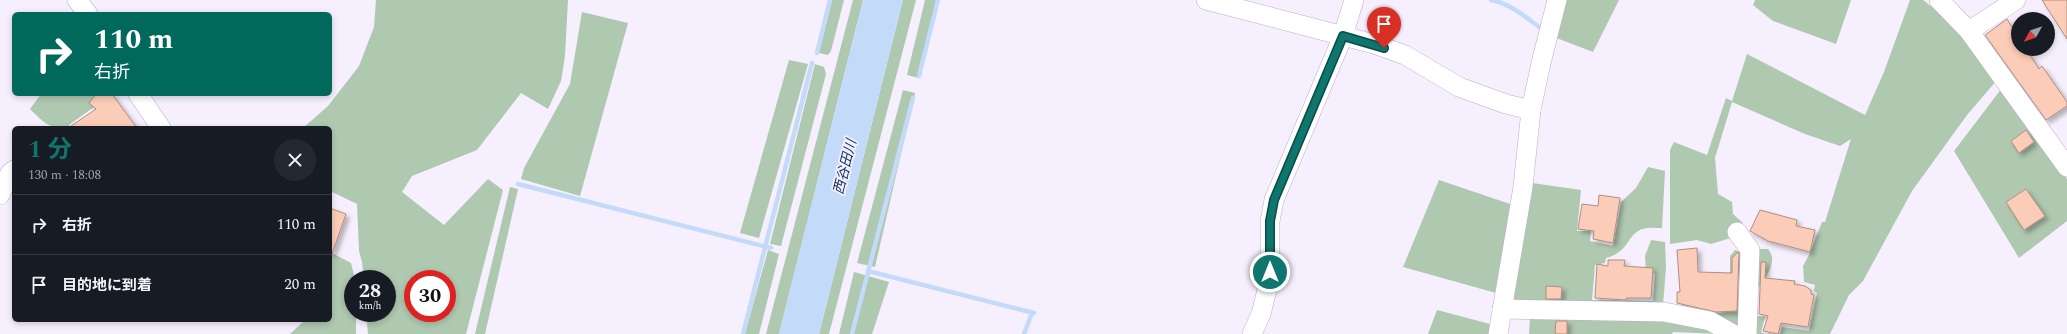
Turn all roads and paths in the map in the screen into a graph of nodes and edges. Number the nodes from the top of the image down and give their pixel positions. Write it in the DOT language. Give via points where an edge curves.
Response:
graph roads {
  1 [pos="76,0"];
  2 [pos="1206,0"];
  3 [pos="1354,0"];
  4 [pos="1557,0"];
  5 [pos="1939,0"];
  6 [pos="2016,0"];
  7 [pos="86,12"];
  8 [pos="1969,31"];
  9 [pos="1343,36"];
  10 [pos="139,96"];
  11 [pos="1532,110"];
  12 [pos="160,126"];
  13 [pos="2067,167"];
  14 [pos="12,172"];
  15 [pos="0,195"];
  16 [pos="1737,232"];
  17 [pos="1502,309"];
  18 [pos="1252,334"];
  19 [pos="1498,334"];
  20 [pos="1734,334"];
  21 [pos="1746,334"];
  1 -- 7 [label="street"];
  2 -- 9 [label="street"];
  3 -- 9 [label="street"];
  4 -- 11 [label="street"];
  5 -- 8 [label="street"];
  6 -- 8 [label="street"];
  8 -- 13 [label="street"];
  9 -- 11 [label="street" via="1405,56 1460,87 1506,104"];
  9 -- 18 [label="street" via="1274,200 1270,221 1270,272 1261,314"];
  10 -- 12 [label="street"];
  11 -- 17 [label="street" via="1523,187"];
  14 -- 15 [label="street"];
  16 -- 21 [label="street" via="1750,250"];
  17 -- 19 [label="street"];
  17 -- 20 [label="street" via="1664,312 1710,320"];
}
